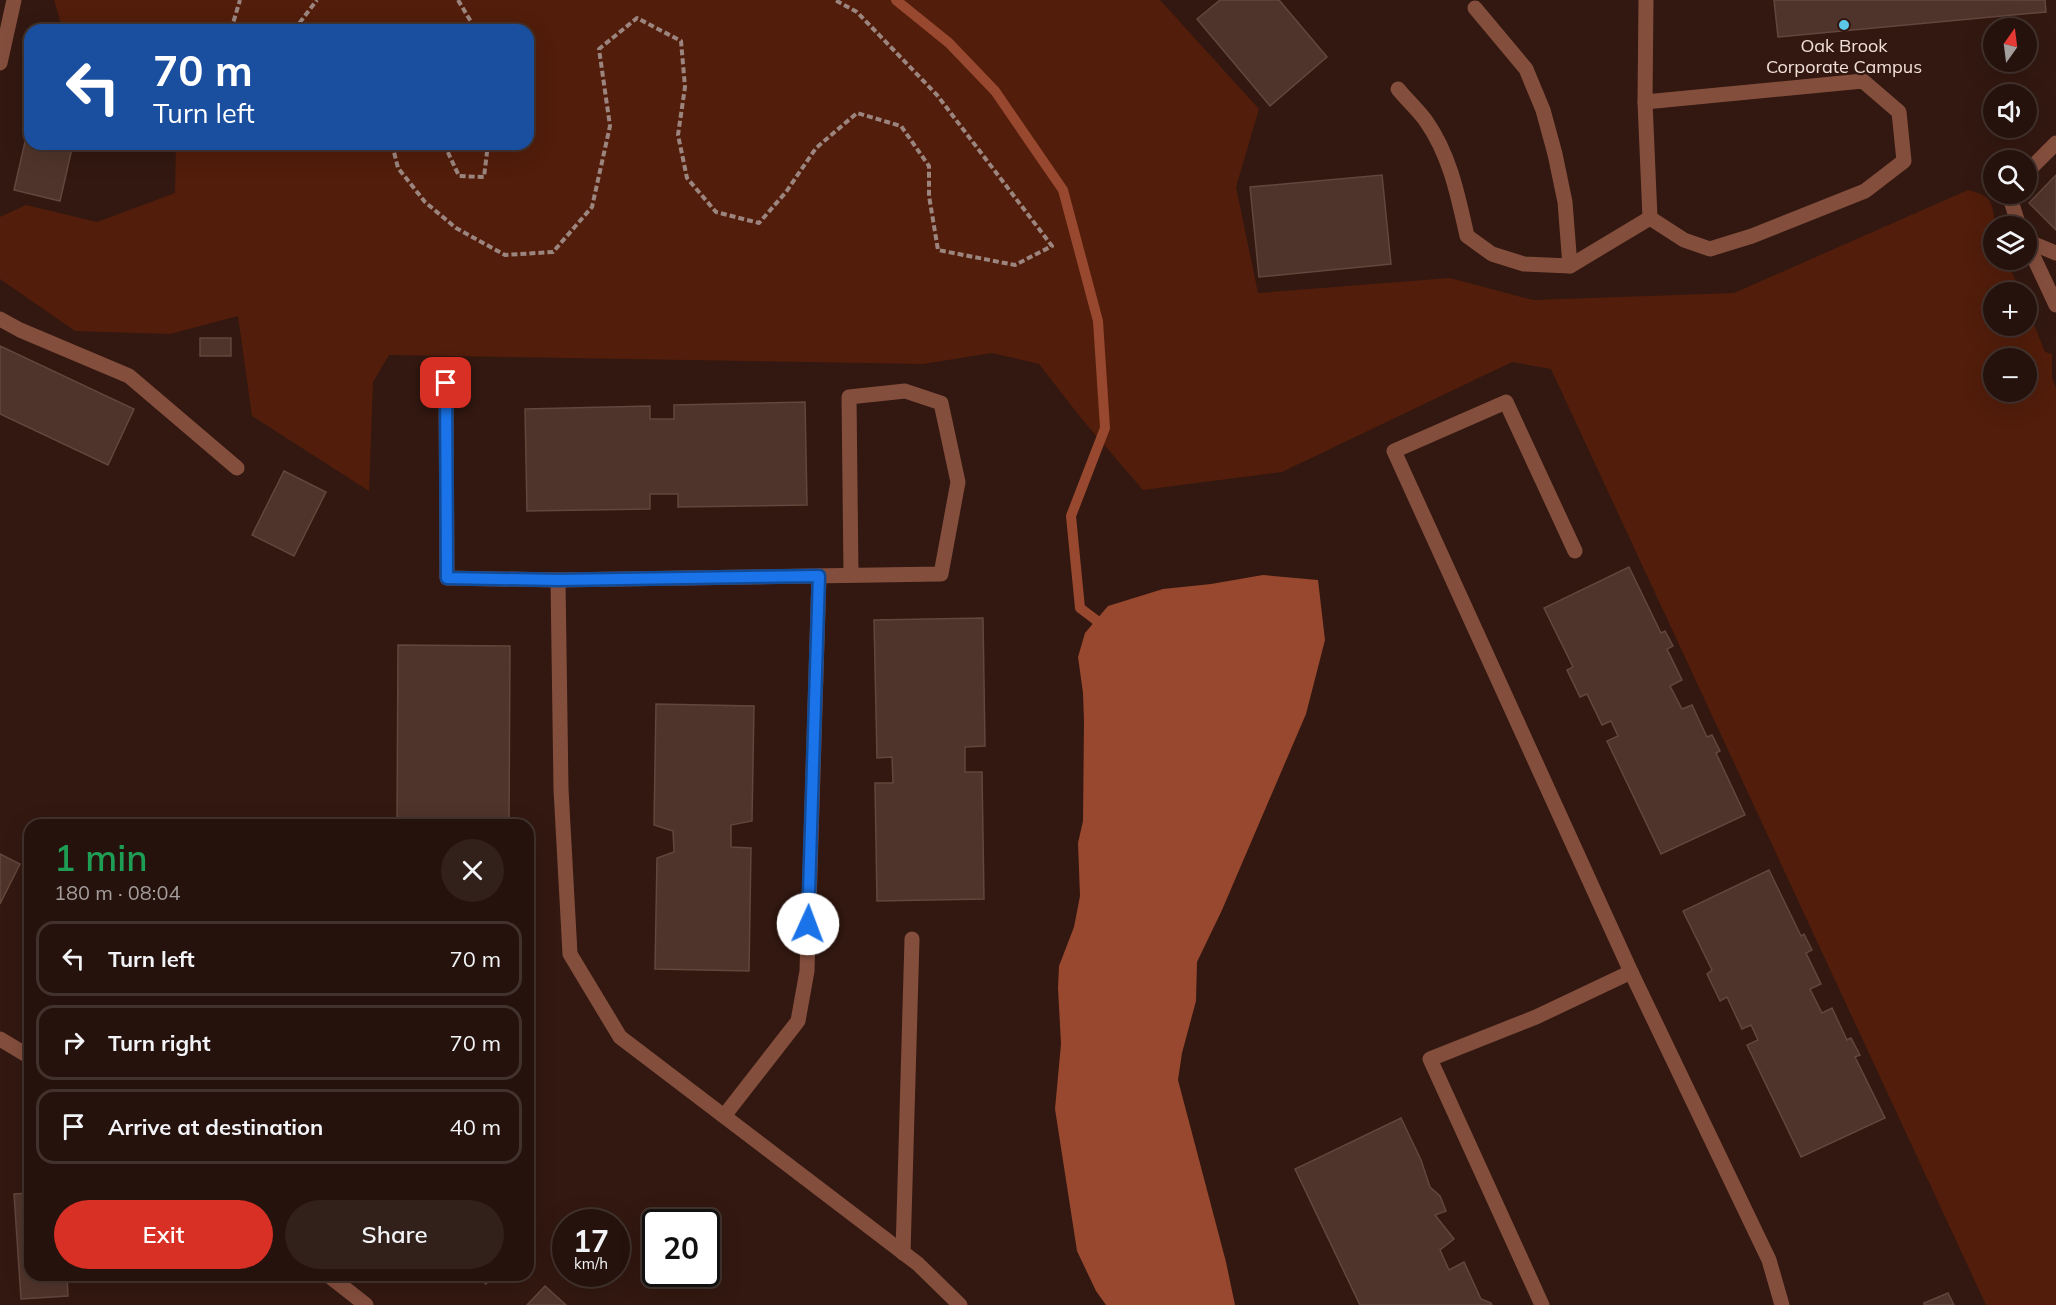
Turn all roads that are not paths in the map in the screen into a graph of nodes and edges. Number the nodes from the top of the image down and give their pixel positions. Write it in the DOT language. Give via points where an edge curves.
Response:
graph roads {
  1 [pos="14,0"];
  2 [pos="1646,0"];
  3 [pos="1475,8"];
  4 [pos="0,63"];
  5 [pos="1398,89"];
  6 [pos="1646,102"];
  7 [pos="2056,143"];
  8 [pos="2037,162"];
  9 [pos="1650,219"];
  10 [pos="2037,245"];
  11 [pos="2056,253"];
  12 [pos="2037,264"];
  13 [pos="1570,266"];
  14 [pos="2056,305"];
  15 [pos="0,319"];
  16 [pos="446,383"];
  17 [pos="237,468"];
  18 [pos="1575,550"];
  19 [pos="851,575"];
  20 [pos="819,576"];
  21 [pos="558,580"];
  22 [pos="912,939"];
  23 [pos="1631,972"];
  24 [pos="0,1039"];
  25 [pos="24,1053"];
  26 [pos="724,1116"];
  27 [pos="903,1253"];
  28 [pos="336,1281"];
  29 [pos="366,1305"];
  30 [pos="960,1305"];
  31 [pos="1542,1305"];
  32 [pos="1782,1305"];
  1 -- 4 [label="street"];
  2 -- 6 [label="street"];
  3 -- 13 [label="street" via="1526,69 1543,110 1565,202"];
  5 -- 13 [label="street" via="1426,121 1445,154 1467,236 1492,254 1524,264"];
  6 -- 9 [label="street"];
  6 -- 9 [label="street" via="1863,81 1899,112 1904,161 1865,191 1710,249 1684,240"];
  7 -- 8 [label="street"];
  9 -- 13 [label="street"];
  10 -- 11 [label="street"];
  12 -- 14 [label="street"];
  15 -- 17 [label="street" via="129,376"];
  16 -- 21 [label="street" via="447,578"];
  18 -- 23 [label="street" via="1506,402 1394,452"];
  19 -- 19 [label="street" via="942,574 958,482 941,403 905,391 849,397"];
  19 -- 20 [label="street"];
  20 -- 21 [label="street"];
  20 -- 26 [label="street" via="807,971 798,1021"];
  21 -- 26 [label="street" via="561,789 570,954 620,1037"];
  22 -- 27 [label="street"];
  23 -- 31 [label="street" via="1536,1017 1430,1059"];
  23 -- 32 [label="street" via="1769,1260"];
  24 -- 25 [label="street"];
  26 -- 27 [label="street"];
  27 -- 30 [label="street"];
  28 -- 29 [label="street"];
}
